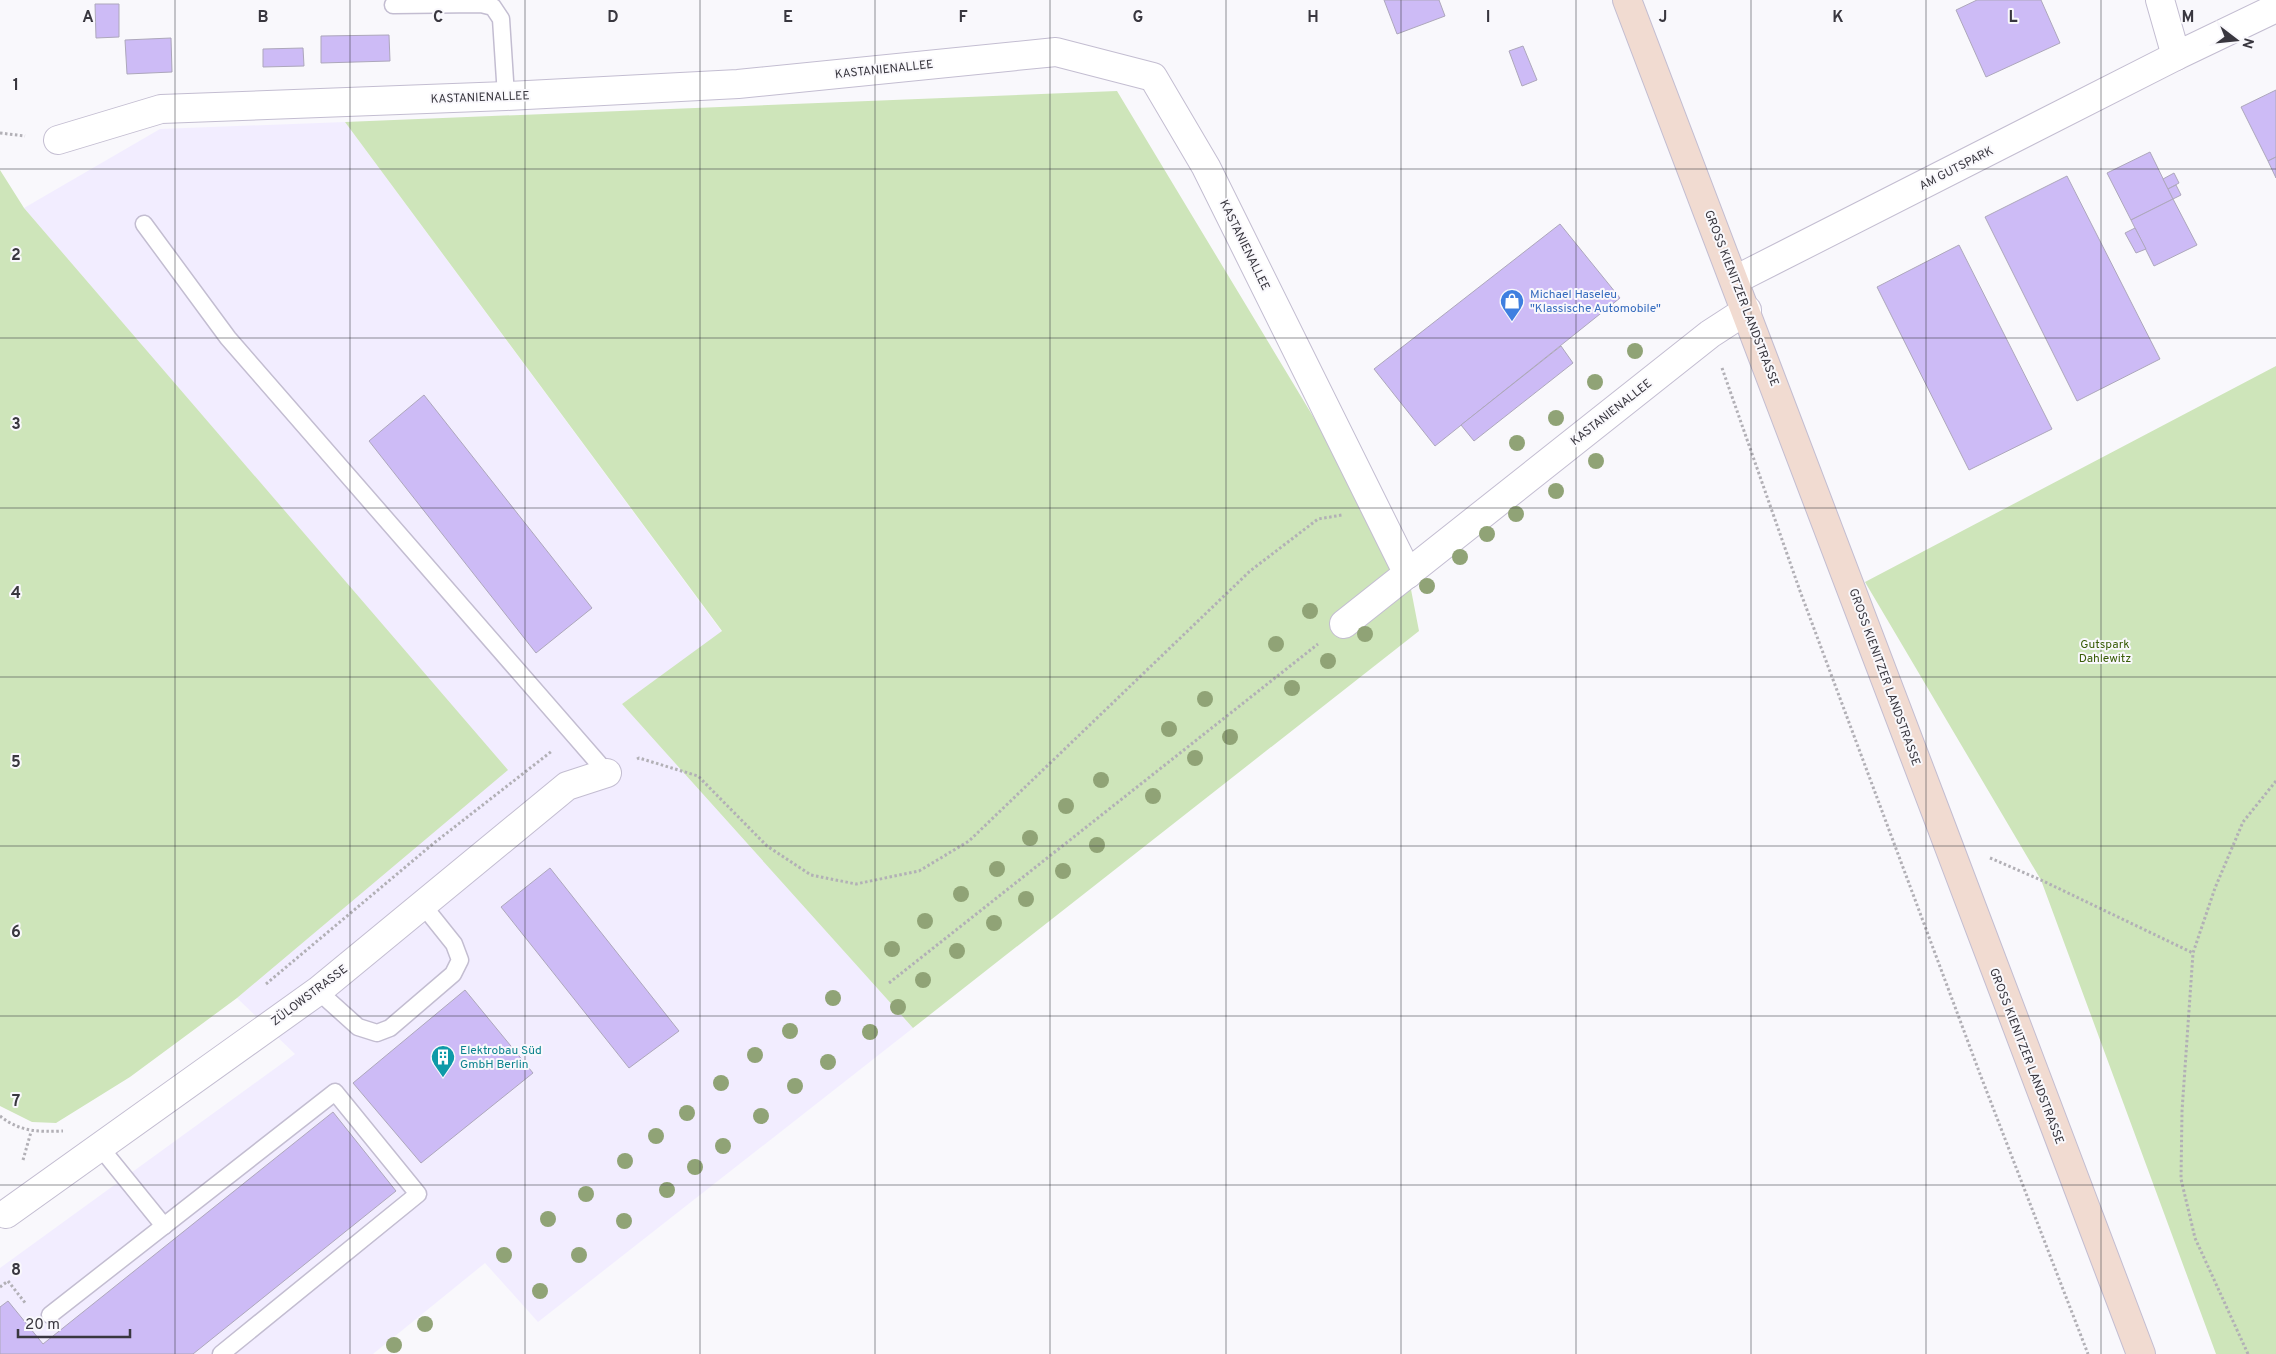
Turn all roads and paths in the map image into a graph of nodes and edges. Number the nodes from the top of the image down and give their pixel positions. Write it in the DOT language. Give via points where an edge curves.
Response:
graph roads {
  1 [pos="1627,0"];
  2 [pos="2160,0"];
  3 [pos="393,5"];
  4 [pos="2276,8"];
  5 [pos="2176,56"];
  6 [pos="506,96"];
  7 [pos="58,140"];
  8 [pos="144,224"];
  9 [pos="1735,280"];
  10 [pos="1747,310"];
  11 [pos="1710,334"];
  12 [pos="1375,509"];
  13 [pos="1408,574"];
  14 [pos="1344,624"];
  15 [pos="573,735"];
  16 [pos="607,773"];
  17 [pos="2276,781"];
  18 [pos="1945,838"];
  19 [pos="422,904"];
  20 [pos="2193,953"];
  21 [pos="889,982"];
  22 [pos="259,990"];
  23 [pos="318,991"];
  24 [pos="0,1116"];
  25 [pos="71,1126"];
  26 [pos="100,1147"];
  27 [pos="2,1212"];
  28 [pos="164,1226"];
  29 [pos="50,1315"];
  30 [pos="221,1354"];
  31 [pos="2088,1354"];
  32 [pos="2141,1354"];
  33 [pos="2248,1354"];
  1 -- 9 [label="main road, GROSS KIENITZER LANDSTRASSE"];
  2 -- 5 [label="street"];
  3 -- 6 [label="lane" via="482,4 493,7 501,19"];
  4 -- 5 [label="street, AM GUTSPARK"];
  5 -- 9 [label="street, AM GUTSPARK"];
  6 -- 7 [label="street, KASTANIENALLEE" via="161,109"];
  6 -- 12 [label="street, KASTANIENALLEE" via="738,84 1056,52 1153,77 1206,167"];
  8 -- 15 [label="lane" via="228,338"];
  9 -- 10 [label="main road, GROSS KIENITZER LANDSTRASSE"];
  10 -- 11 [label="street, KASTANIENALLEE"];
  10 -- 18 [label="main road, GROSS KIENITZER LANDSTRASSE"];
  11 -- 13 [label="street, KASTANIENALLEE"];
  11 -- 31 [label="path" via="1800,591"];
  12 -- 13 [label="street, KASTANIENALLEE"];
  12 -- 16 [label="path" via="1318,519 1250,571 969,841 919,871 856,884 811,875 767,846 698,776 639,758"];
  13 -- 14 [label="street, KASTANIENALLEE"];
  14 -- 21 [label="path"];
  15 -- 16 [label="lane"];
  15 -- 22 [label="path" via="434,843"];
  16 -- 19 [label="street, ZÜLOWSTRASSE" via="567,786"];
  17 -- 20 [label="path" via="2243,822 2215,888"];
  18 -- 20 [label="path"];
  18 -- 32 [label="main road, GROSS KIENITZER LANDSTRASSE"];
  19 -- 23 [label="street, ZÜLOWSTRASSE"];
  19 -- 23 [label="lane" via="454,944 460,960 453,974 390,1028 377,1033 358,1028"];
  20 -- 33 [label="path" via="2182,1111 2181,1180 2195,1238"];
  23 -- 26 [label="street, ZÜLOWSTRASSE"];
  24 -- 25 [label="path" via="10,1125 31,1132 63,1132"];
  26 -- 27 [label="street, ZÜLOWSTRASSE"];
  26 -- 28 [label="lane"];
  28 -- 29 [label="lane"];
  28 -- 30 [label="lane" via="335,1092 418,1194"];
}
